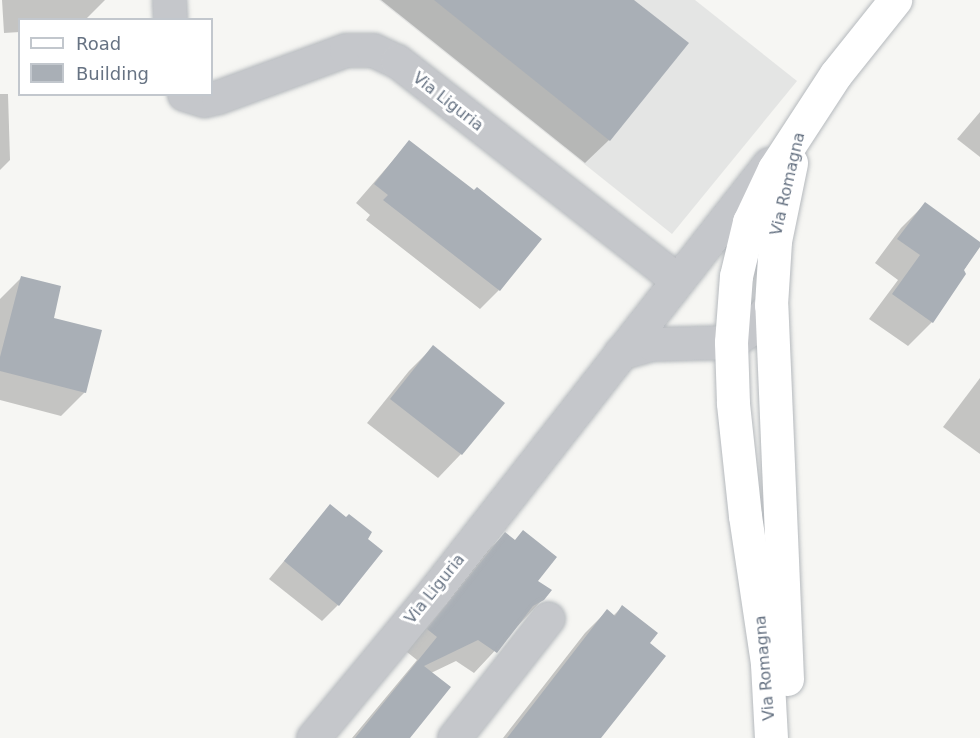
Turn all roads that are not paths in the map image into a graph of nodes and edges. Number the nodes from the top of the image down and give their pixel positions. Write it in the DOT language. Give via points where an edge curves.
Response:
graph roads {
  1 [pos="169,0"];
  2 [pos="895,0"];
  3 [pos="170,18"];
  4 [pos="191,96"];
  5 [pos="804,121"];
  6 [pos="710,239"];
  7 [pos="743,240"];
  8 [pos="773,260"];
  9 [pos="677,280"];
  10 [pos="771,304"];
  11 [pos="731,342"];
  12 [pos="620,353"];
  13 [pos="548,618"];
  14 [pos="313,738"];
  15 [pos="454,738"];
  16 [pos="771,738"];
  17 [pos="784,738"];
  1 -- 3 [label="street"];
  2 -- 5 [label="main road, Via Liguria"];
  4 -- 9 [label="street, Via Liguria" via="204,100 218,97 346,50 373,50 397,62"];
  5 -- 6 [label="street, Via Liguria"];
  5 -- 7 [label="main road, Via Romagna" via="764,187"];
  5 -- 8 [label="main road, Via Romagna" via="786,180"];
  6 -- 7 [label="street"];
  6 -- 9 [label="street, Via Liguria"];
  7 -- 8 [label="street" via="762,247"];
  7 -- 11 [label="main road, Via Romagna"];
  8 -- 10 [label="main road, Via Romagna"];
  9 -- 12 [label="street, Via Liguria"];
  10 -- 11 [label="street" via="756,325"];
  10 -- 17 [label="main road, Via Romagna" via="786,619 788,691"];
  11 -- 12 [label="street" via="652,344"];
  11 -- 16 [label="main road, Via Romagna" via="736,446 767,663"];
  12 -- 14 [label="street, Via Liguria"];
  13 -- 15 [label="street"];
}
